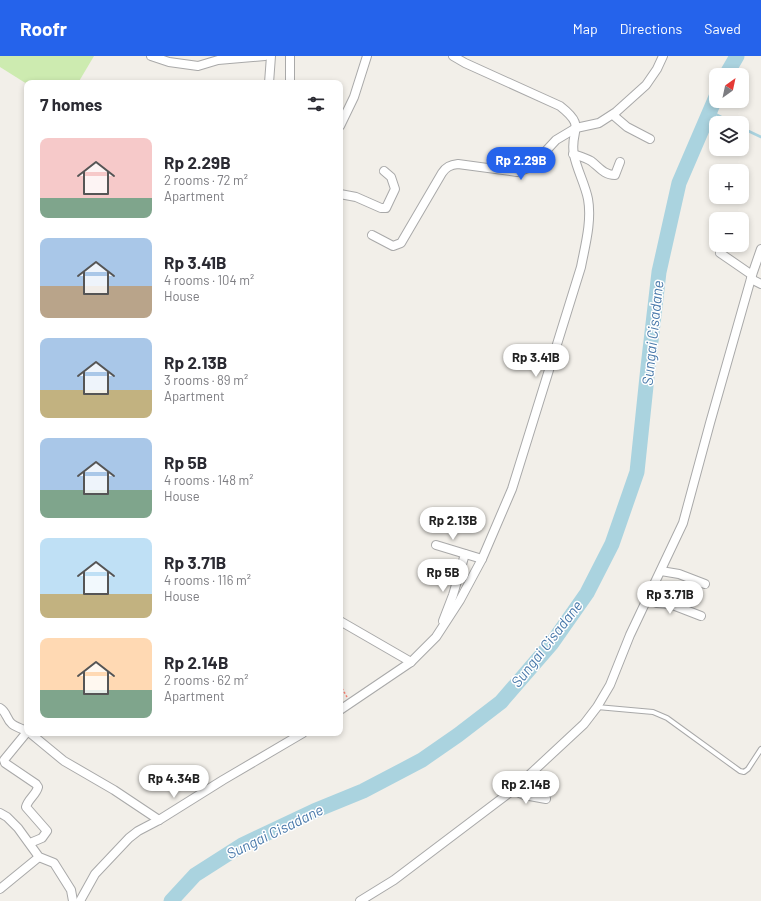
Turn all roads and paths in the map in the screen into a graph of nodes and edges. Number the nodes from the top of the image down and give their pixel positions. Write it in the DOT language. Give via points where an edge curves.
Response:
graph roads {
  1 [pos="151,56"];
  2 [pos="265,56"];
  3 [pos="271,56"];
  4 [pos="290,56"];
  5 [pos="367,56"];
  6 [pos="453,56"];
  7 [pos="663,56"];
  8 [pos="269,80"];
  9 [pos="290,80"];
  10 [pos="613,115"];
  11 [pos="343,120"];
  12 [pos="576,128"];
  13 [pos="650,140"];
  14 [pos="573,154"];
  15 [pos="620,162"];
  16 [pos="384,171"];
  17 [pos="343,195"];
  18 [pos="372,235"];
  19 [pos="761,249"];
  20 [pos="720,253"];
  21 [pos="751,277"];
  22 [pos="761,284"];
  23 [pos="436,545"];
  24 [pos="466,554"];
  25 [pos="482,559"];
  26 [pos="661,571"];
  27 [pos="705,584"];
  28 [pos="646,599"];
  29 [pos="701,616"];
  30 [pos="343,623"];
  31 [pos="436,637"];
  32 [pos="411,662"];
  33 [pos="343,689"];
  34 [pos="349,704"];
  35 [pos="597,707"];
  36 [pos="0,708"];
  37 [pos="343,708"];
  38 [pos="24,730"];
  39 [pos="24,735"];
  40 [pos="34,736"];
  41 [pos="298,736"];
  42 [pos="761,749"];
  43 [pos="513,790"];
  44 [pos="546,799"];
  45 [pos="0,812"];
  46 [pos="158,820"];
  47 [pos="30,843"];
  48 [pos="39,857"];
  49 [pos="0,889"];
  50 [pos="73,901"];
  51 [pos="80,901"];
  52 [pos="360,901"];
  1 -- 2 [label="street" via="169,62 198,66 218,60"];
  3 -- 8 [label="street"];
  4 -- 9 [label="street"];
  5 -- 11 [label="street" via="354,97"];
  6 -- 12 [label="street" via="560,106 570,114"];
  7 -- 10 [label="street" via="646,85"];
  10 -- 12 [label="street" via="599,123"];
  10 -- 13 [label="street" via="627,127"];
  12 -- 14 [label="street"];
  12 -- 18 [label="street" via="556,140 536,162 524,170 517,172 458,164 446,168 401,243 392,246"];
  14 -- 15 [label="street" via="590,160 601,171 612,175 617,172"];
  14 -- 25 [label="street" via="588,200 589,218 581,267 512,489"];
  16 -- 17 [label="street" via="391,177 394,189 386,208"];
  19 -- 21 [label="street"];
  20 -- 21 [label="street"];
  21 -- 22 [label="street"];
  21 -- 26 [label="street" via="683,524"];
  23 -- 24 [label="street"];
  24 -- 25 [label="street"];
  24 -- 31 [label="street"];
  25 -- 31 [label="street"];
  26 -- 27 [label="street" via="679,574"];
  26 -- 28 [label="street"];
  28 -- 29 [label="street" via="670,604"];
  28 -- 35 [label="street" via="610,684"];
  30 -- 32 [label="street"];
  31 -- 32 [label="street"];
  32 -- 34 [label="street"];
  33 -- 34 [label="path"];
  34 -- 37 [label="street"];
  35 -- 42 [label="lane" via="659,713 740,771 748,769"];
  35 -- 43 [label="street" via="584,724"];
  36 -- 38 [label="street" via="12,724"];
  39 -- 47 [label="street" via="4,760 38,787 26,807 47,832 42,838"];
  40 -- 46 [label="street" via="64,761 114,790"];
  41 -- 46 [label="street"];
  43 -- 44 [label="street"];
  43 -- 52 [label="street" via="394,880"];
  45 -- 47 [label="street"];
  46 -- 51 [label="street" via="129,838 95,874"];
  47 -- 48 [label="street"];
  48 -- 49 [label="street"];
  48 -- 50 [label="street" via="54,863 71,890"];
}
